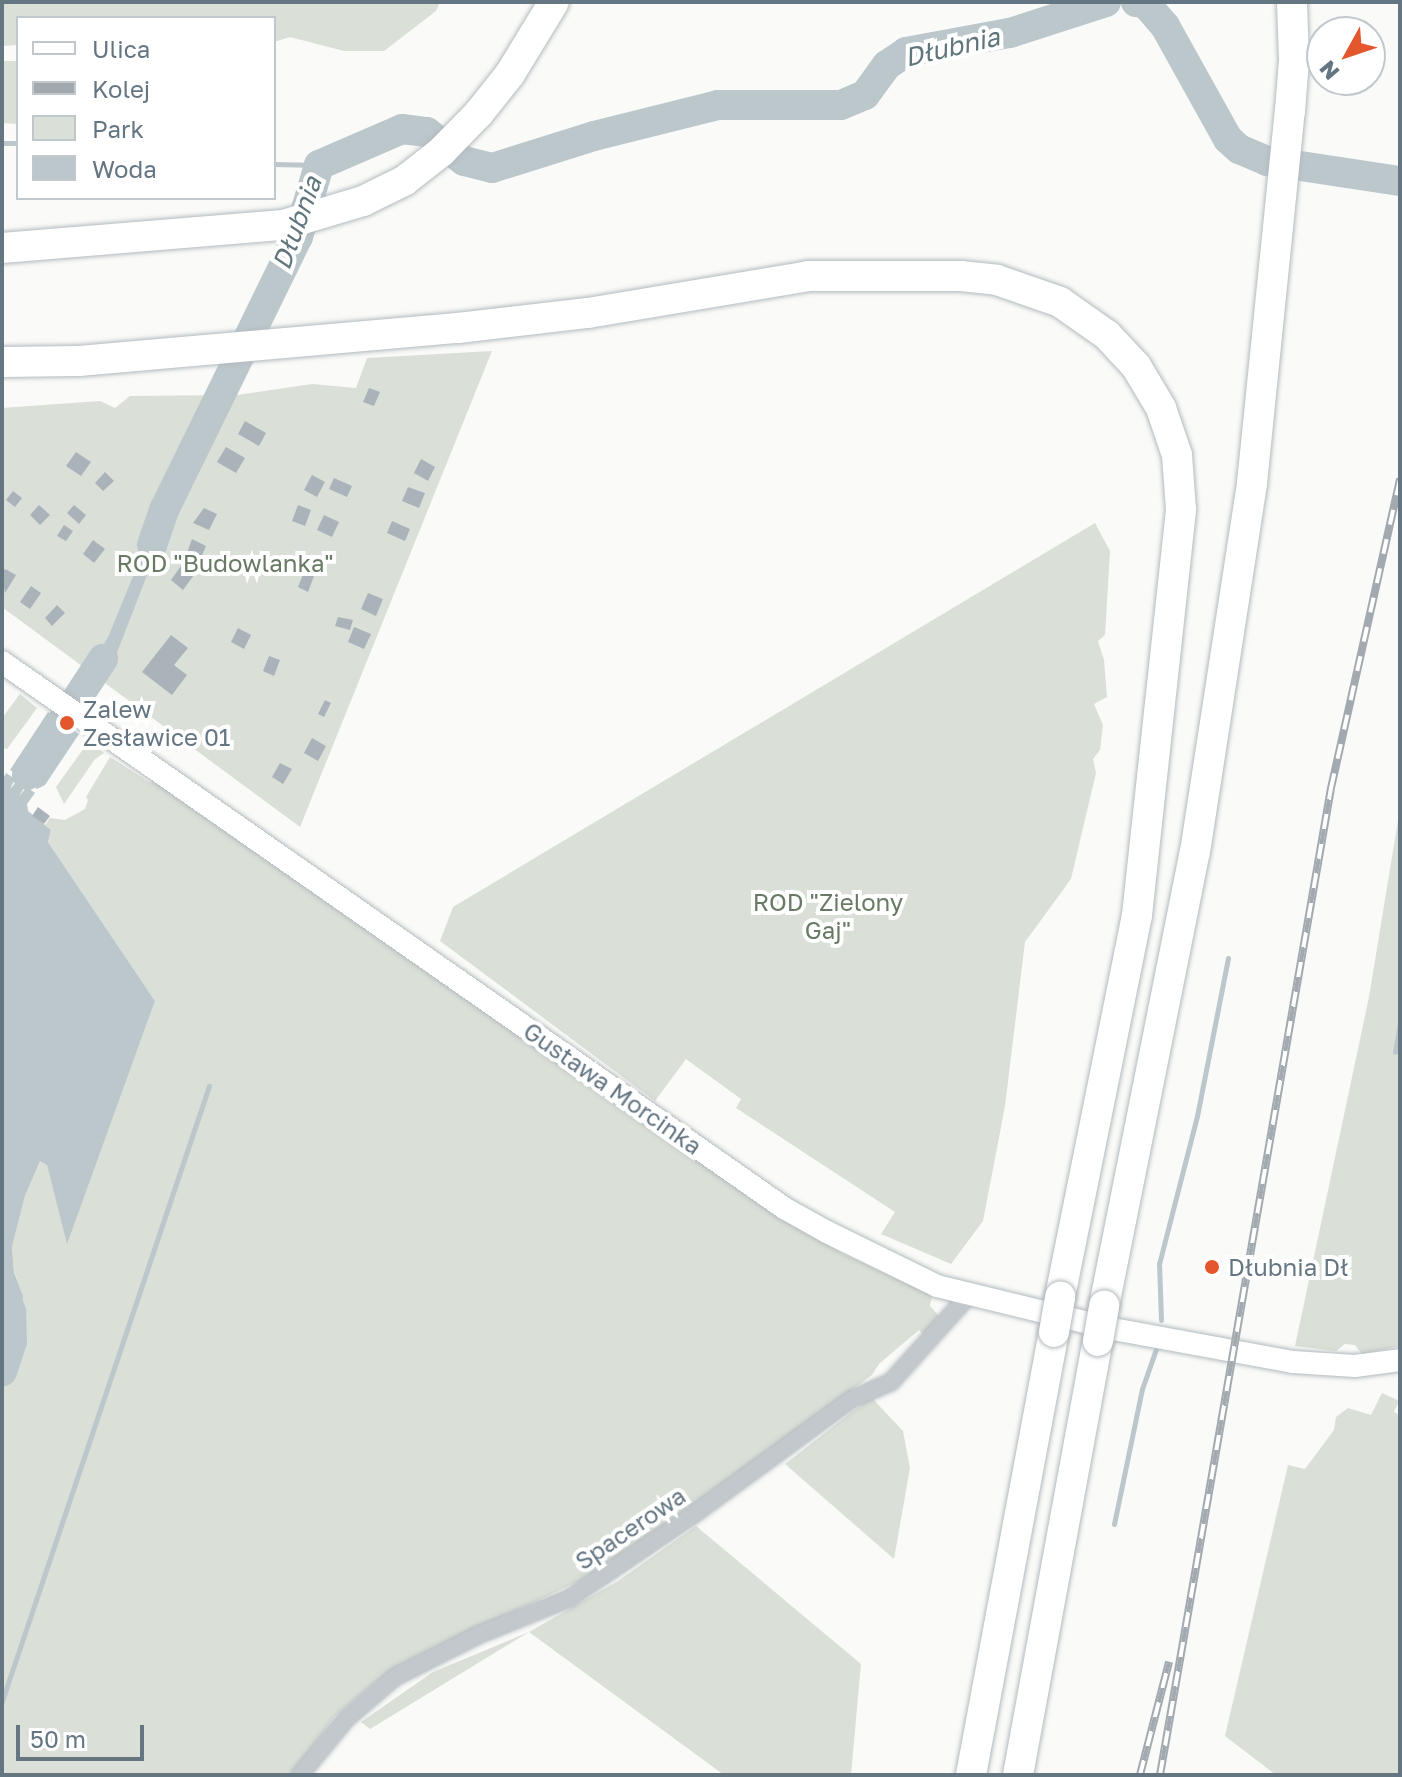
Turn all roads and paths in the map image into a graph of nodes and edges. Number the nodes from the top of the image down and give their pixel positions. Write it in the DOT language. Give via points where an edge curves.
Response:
graph roads {
  1 [pos="1292,2"];
  2 [pos="548,13"];
  3 [pos="2,248"];
  4 [pos="2,362"];
  5 [pos="2,662"];
  6 [pos="970,1294"];
  7 [pos="1400,1360"];
  8 [pos="300,1775"];
  9 [pos="971,1775"];
  10 [pos="1018,1775"];
  1 -- 10 [label="highway, bridge" via="1294,60 1252,483 1195,852"];
  2 -- 3 [label="highway" via="510,74 441,152 404,181 363,201 283,225"];
  4 -- 9 [label="highway, bridge" via="79,361 544,318 808,276 961,276 1038,292 1085,317 1146,380 1177,455 1181,510 1137,915"];
  5 -- 6 [label="street, Gustawa Morcinka" via="784,1208 937,1286"];
  6 -- 7 [label="street, Gustawa Morcinka" via="1113,1329 1293,1362 1355,1366"];
  6 -- 8 [label="street, Spacerowa" via="891,1382 852,1399 570,1598 478,1635 395,1677 346,1719"];
}
